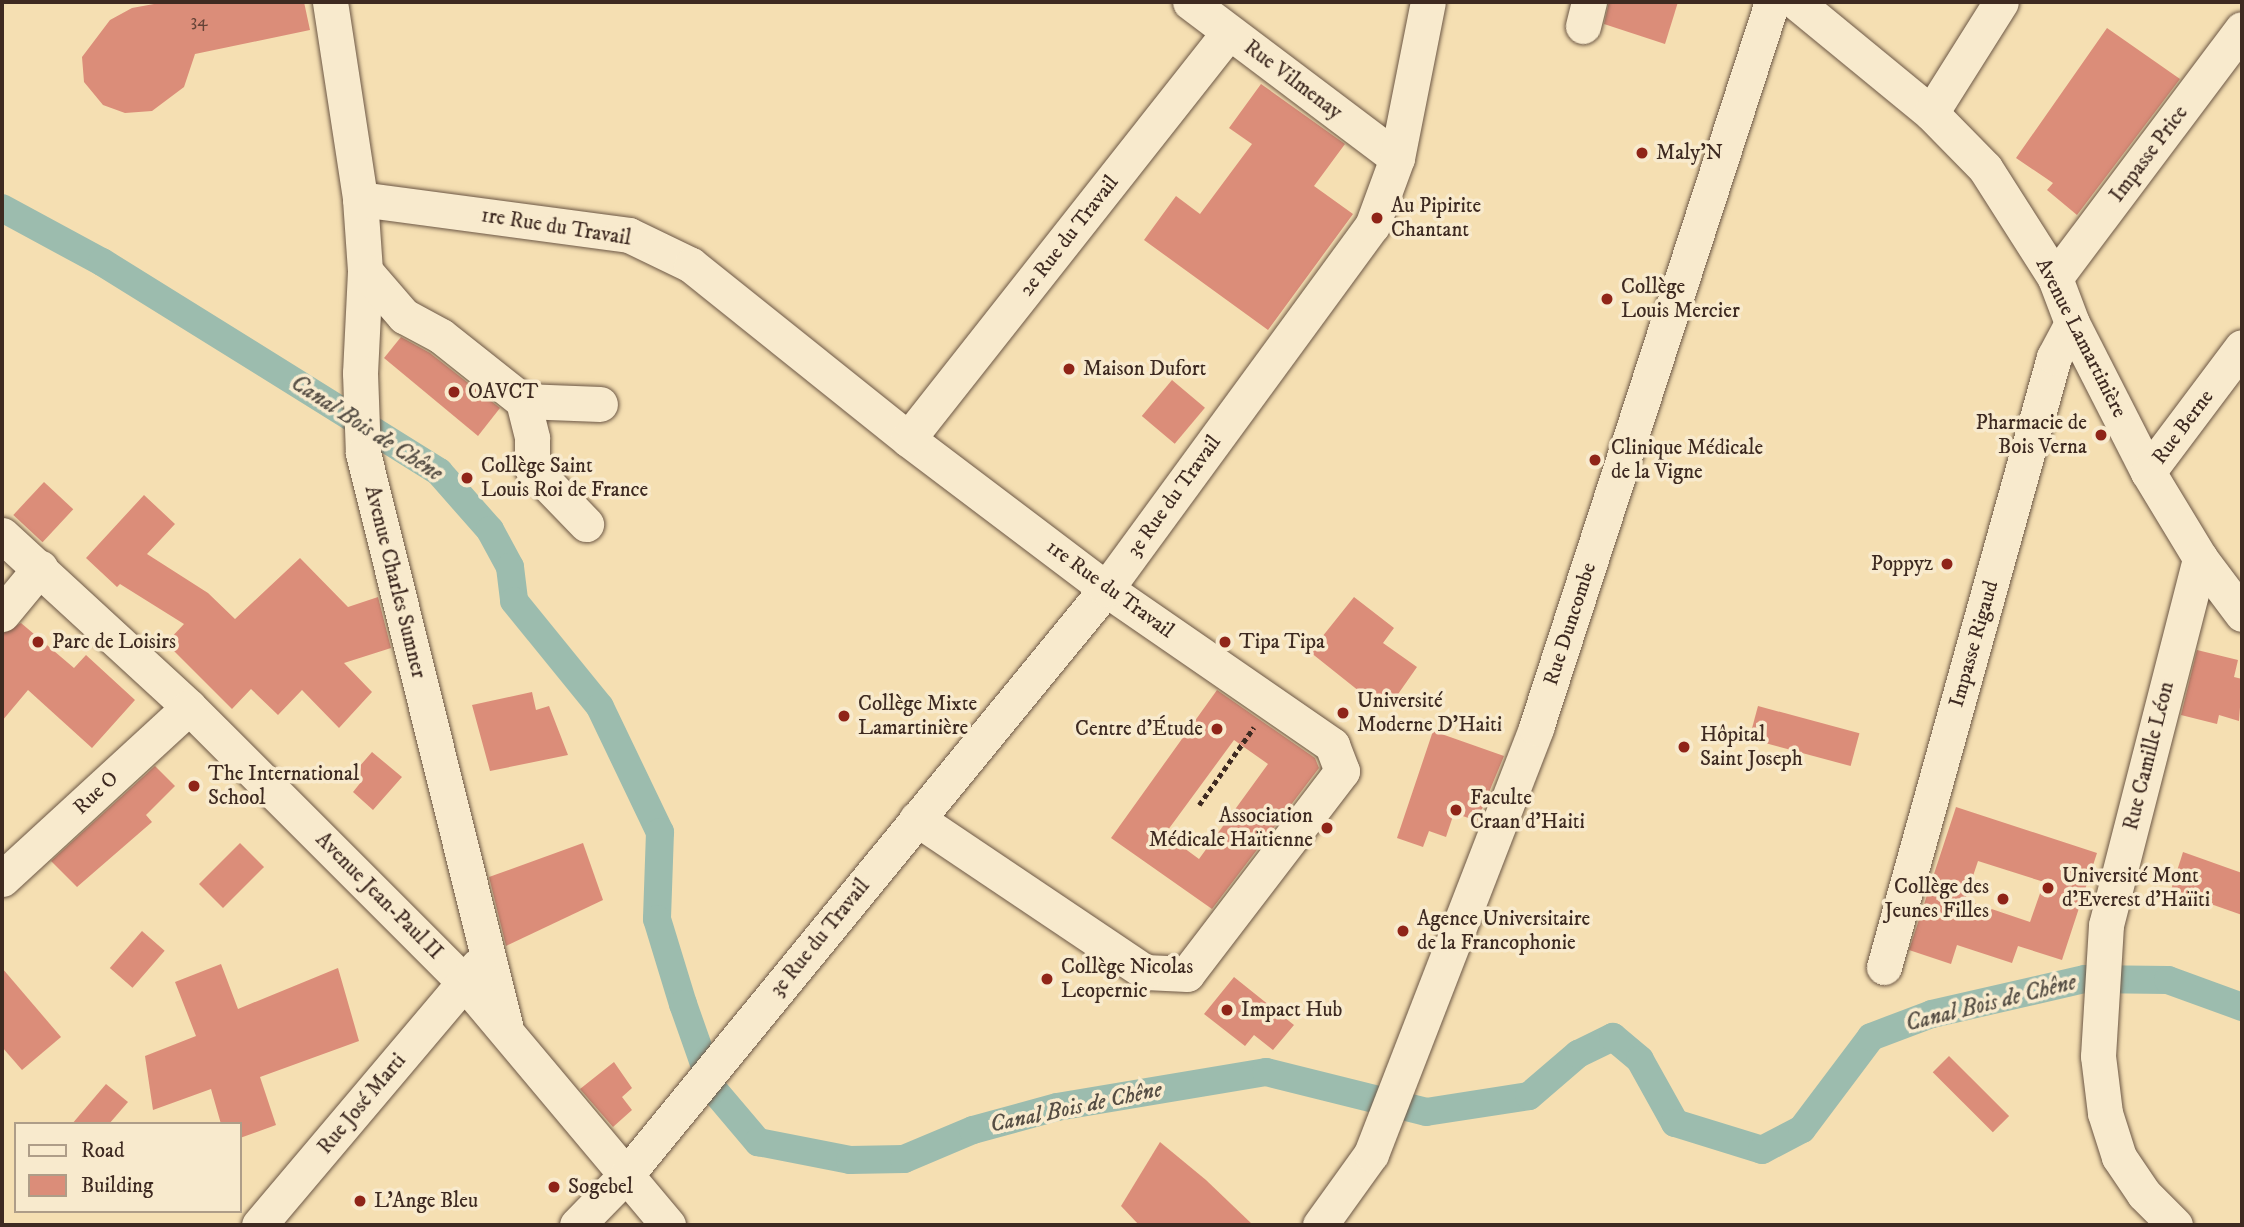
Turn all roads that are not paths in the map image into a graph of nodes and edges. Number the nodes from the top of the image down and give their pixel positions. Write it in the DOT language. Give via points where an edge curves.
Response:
graph roads {
  1 [pos="330,2"];
  2 [pos="1189,2"];
  3 [pos="1428,2"];
  4 [pos="1772,2"];
  5 [pos="1796,2"];
  6 [pos="2001,2"];
  7 [pos="2242,29"];
  8 [pos="1229,32"];
  9 [pos="1931,113"];
  10 [pos="1397,158"];
  11 [pos="360,200"];
  12 [pos="365,271"];
  13 [pos="2055,278"];
  14 [pos="2072,323"];
  15 [pos="2242,347"];
  16 [pos="523,401"];
  17 [pos="600,404"];
  18 [pos="908,439"];
  19 [pos="2148,472"];
  20 [pos="586,524"];
  21 [pos="2,535"];
  22 [pos="2200,558"];
  23 [pos="40,568"];
  24 [pos="1106,589"];
  25 [pos="2,614"];
  26 [pos="2242,614"];
  27 [pos="189,707"];
  28 [pos="917,819"];
  29 [pos="2,879"];
  30 [pos="488,954"];
  31 [pos="1884,967"];
  32 [pos="465,983"];
  33 [pos="506,1029"];
  34 [pos="627,1174"];
  35 [pos="259,1225"];
  36 [pos="577,1225"];
  37 [pos="668,1225"];
  38 [pos="1320,1225"];
  39 [pos="2175,1225"];
  1 -- 11 [label="street, Avenue Charles Sumner"];
  2 -- 8 [label="street, Rue Vilmenay"];
  3 -- 10 [label="street, 3e Rue du Travail"];
  4 -- 38 [label="street, Rue Duncombe" via="1536,728 1371,1154"];
  5 -- 9 [label="street, Avenue Lamartinière"];
  6 -- 9 [label="street"];
  7 -- 13 [label="street, Impasse Price"];
  8 -- 10 [label="street, Rue Vilmenay"];
  8 -- 18 [label="street, 2e Rue du Travail"];
  9 -- 13 [label="street, Avenue Lamartinière" via="1985,168"];
  10 -- 24 [label="street, 3e Rue du Travail" via="1372,226"];
  11 -- 12 [label="street, Avenue Charles Sumner"];
  11 -- 18 [label="street, 1re Rue du Travail" via="629,235 691,265"];
  12 -- 16 [label="street" via="404,316 441,336"];
  12 -- 30 [label="street, Avenue Charles Sumner" via="360,373 363,453"];
  13 -- 14 [label="street, Avenue Lamartinière"];
  14 -- 19 [label="street, Avenue Lamartinière"];
  14 -- 31 [label="street, Impasse Rigaud" via="2054,357"];
  15 -- 19 [label="street, Rue Berne"];
  16 -- 17 [label="street"];
  16 -- 20 [label="street" via="532,438 532,468"];
  18 -- 24 [label="street, 1re Rue du Travail"];
  19 -- 22 [label="street, Avenue Lamartinière"];
  21 -- 23 [label="street, Avenue Jean-Paul II"];
  22 -- 26 [label="street, Avenue Lamartinière"];
  22 -- 39 [label="street, Rue Camille Léon" via="2106,925 2098,1056 2105,1113 2119,1157 2144,1194"];
  23 -- 25 [label="street"];
  23 -- 27 [label="street, Avenue Jean-Paul II"];
  24 -- 28 [label="street, 3e Rue du Travail"];
  24 -- 28 [label="street, 1re Rue du Travail" via="1332,745 1342,771 1187,974 1145,972"];
  27 -- 29 [label="street, Rue O"];
  27 -- 32 [label="street, Avenue Jean-Paul II"];
  28 -- 34 [label="street, 3e Rue du Travail"];
  30 -- 32 [label="street, Rue José Marti"];
  30 -- 33 [label="street, Avenue Charles Sumner"];
  32 -- 33 [label="street, Avenue Jean-Paul II"];
  32 -- 35 [label="street, Rue José Marti"];
  33 -- 34 [label="street, Avenue Jean-Paul II"];
  34 -- 36 [label="street, 3e Rue du Travail"];
  34 -- 37 [label="street, Avenue Jean-Paul II"];
}
